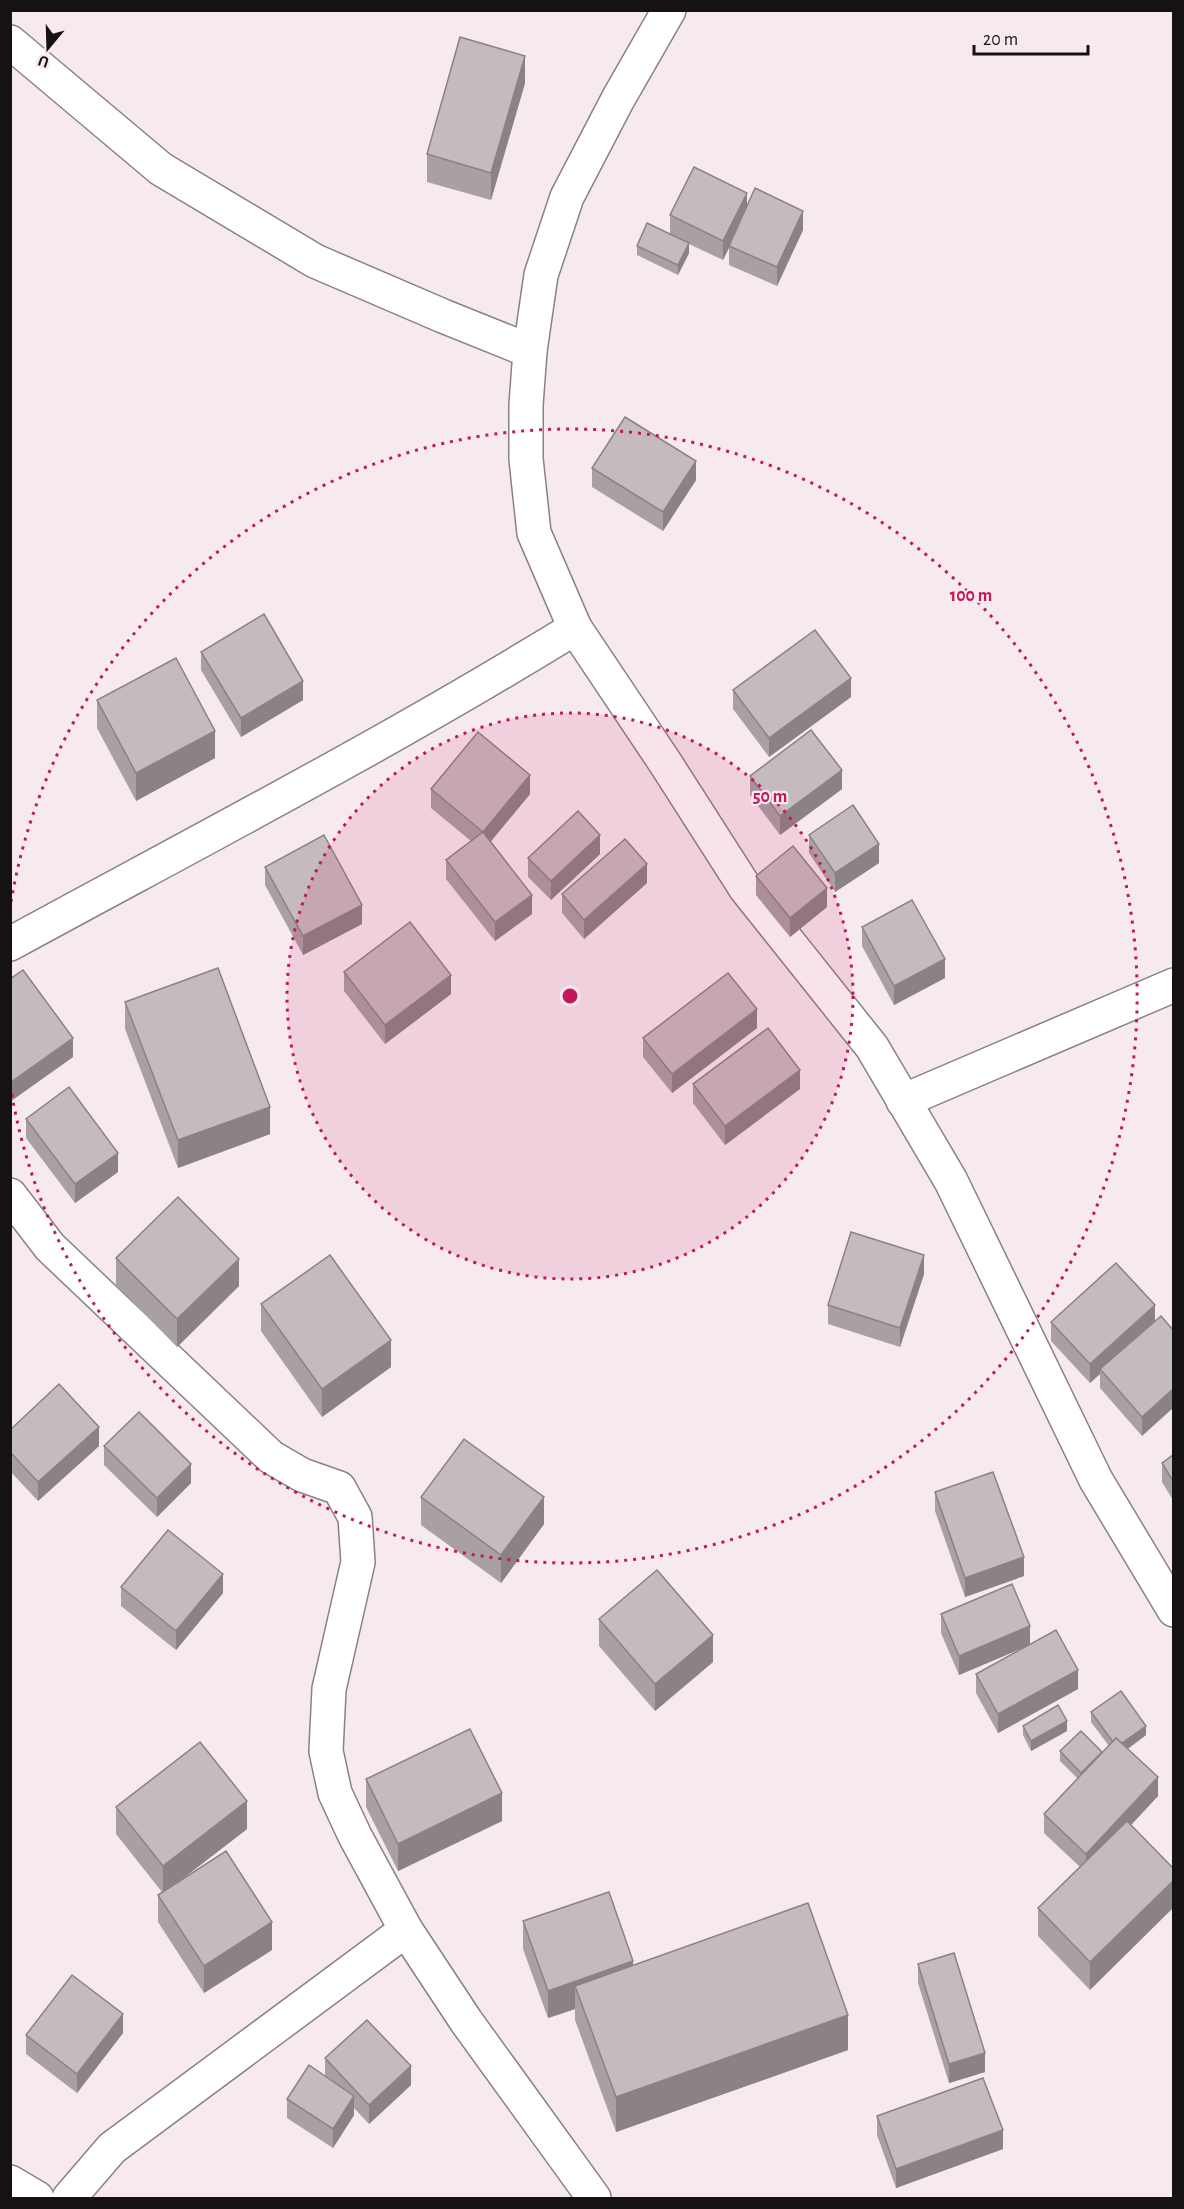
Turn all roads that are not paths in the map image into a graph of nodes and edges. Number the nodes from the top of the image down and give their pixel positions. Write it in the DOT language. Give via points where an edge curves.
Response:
graph roads {
  1 [pos="669,10"];
  2 [pos="10,42"];
  3 [pos="530,351"];
  4 [pos="575,628"];
  5 [pos="10,944"];
  6 [pos="1173,985"];
  7 [pos="903,1101"];
  8 [pos="10,1195"];
  9 [pos="1173,1610"];
  10 [pos="406,1930"];
  11 [pos="10,2182"];
  12 [pos="37,2199"];
  13 [pos="69,2199"];
  14 [pos="594,2199"];
  1 -- 3 [label="street" via="567,197 541,275"];
  2 -- 3 [label="street" via="161,169 315,261"];
  3 -- 4 [label="street" via="526,459 534,533"];
  4 -- 5 [label="street" via="440,708"];
  4 -- 7 [label="street" via="746,889 872,1047"];
  6 -- 7 [label="street"];
  7 -- 9 [label="street" via="951,1181 1096,1480"];
  8 -- 10 [label="street" via="51,1247 271,1457 302,1475 339,1488 355,1517 358,1562 329,1689 326,1751 335,1793"];
  10 -- 13 [label="street" via="112,2148"];
  10 -- 14 [label="street"];
  11 -- 12 [label="street"];
}
